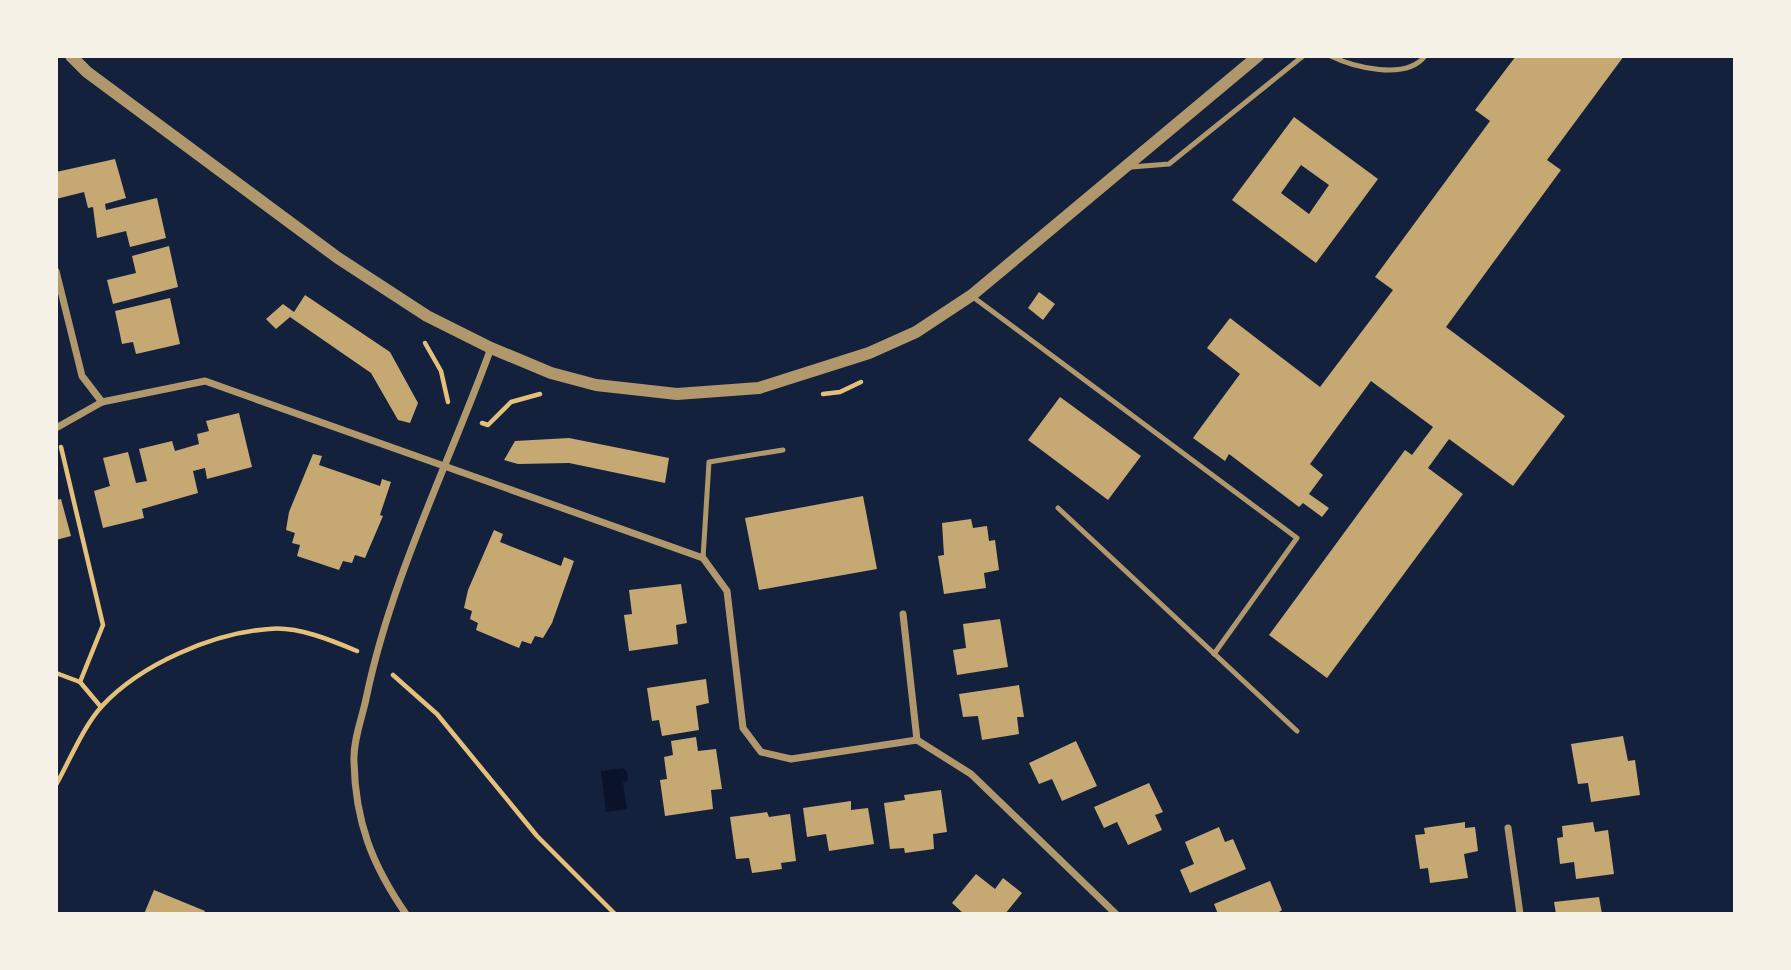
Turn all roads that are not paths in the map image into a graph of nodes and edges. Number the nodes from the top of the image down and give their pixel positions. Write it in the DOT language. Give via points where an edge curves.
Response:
graph roads {
  1 [pos="71,56"];
  2 [pos="1258,56"];
  3 [pos="1303,56"];
  4 [pos="1331,56"];
  5 [pos="1425,56"];
  6 [pos="1125,167"];
  7 [pos="56,271"];
  8 [pos="972,295"];
  9 [pos="491,348"];
  10 [pos="102,402"];
  11 [pos="56,428"];
  12 [pos="783,450"];
  13 [pos="443,464"];
  14 [pos="1058,508"];
  15 [pos="703,558"];
  16 [pos="903,614"];
  17 [pos="1214,654"];
  18 [pos="1297,731"];
  19 [pos="917,740"];
  20 [pos="1508,828"];
  21 [pos="406,914"];
  22 [pos="1116,914"];
  23 [pos="1520,914"];
  1 -- 9 [label="street" via="338,258 427,316"];
  2 -- 6 [label="street"];
  3 -- 6 [label="lane" via="1169,164"];
  4 -- 5 [label="lane" via="1381,69 1405,68"];
  6 -- 8 [label="street"];
  7 -- 10 [label="street" via="82,376"];
  8 -- 9 [label="street" via="916,332 869,353 759,388 677,394 596,385 551,373"];
  8 -- 17 [label="lane" via="1297,538"];
  9 -- 13 [label="street"];
  10 -- 11 [label="street"];
  10 -- 13 [label="street" via="205,381"];
  12 -- 15 [label="lane" via="709,462"];
  13 -- 15 [label="street"];
  13 -- 21 [label="street" via="374,658 354,759 363,836 382,879"];
  14 -- 17 [label="lane"];
  15 -- 19 [label="street" via="727,591 743,728 761,752 790,759"];
  16 -- 19 [label="street"];
  17 -- 18 [label="lane"];
  19 -- 22 [label="street" via="971,774"];
  20 -- 23 [label="street"];
}
